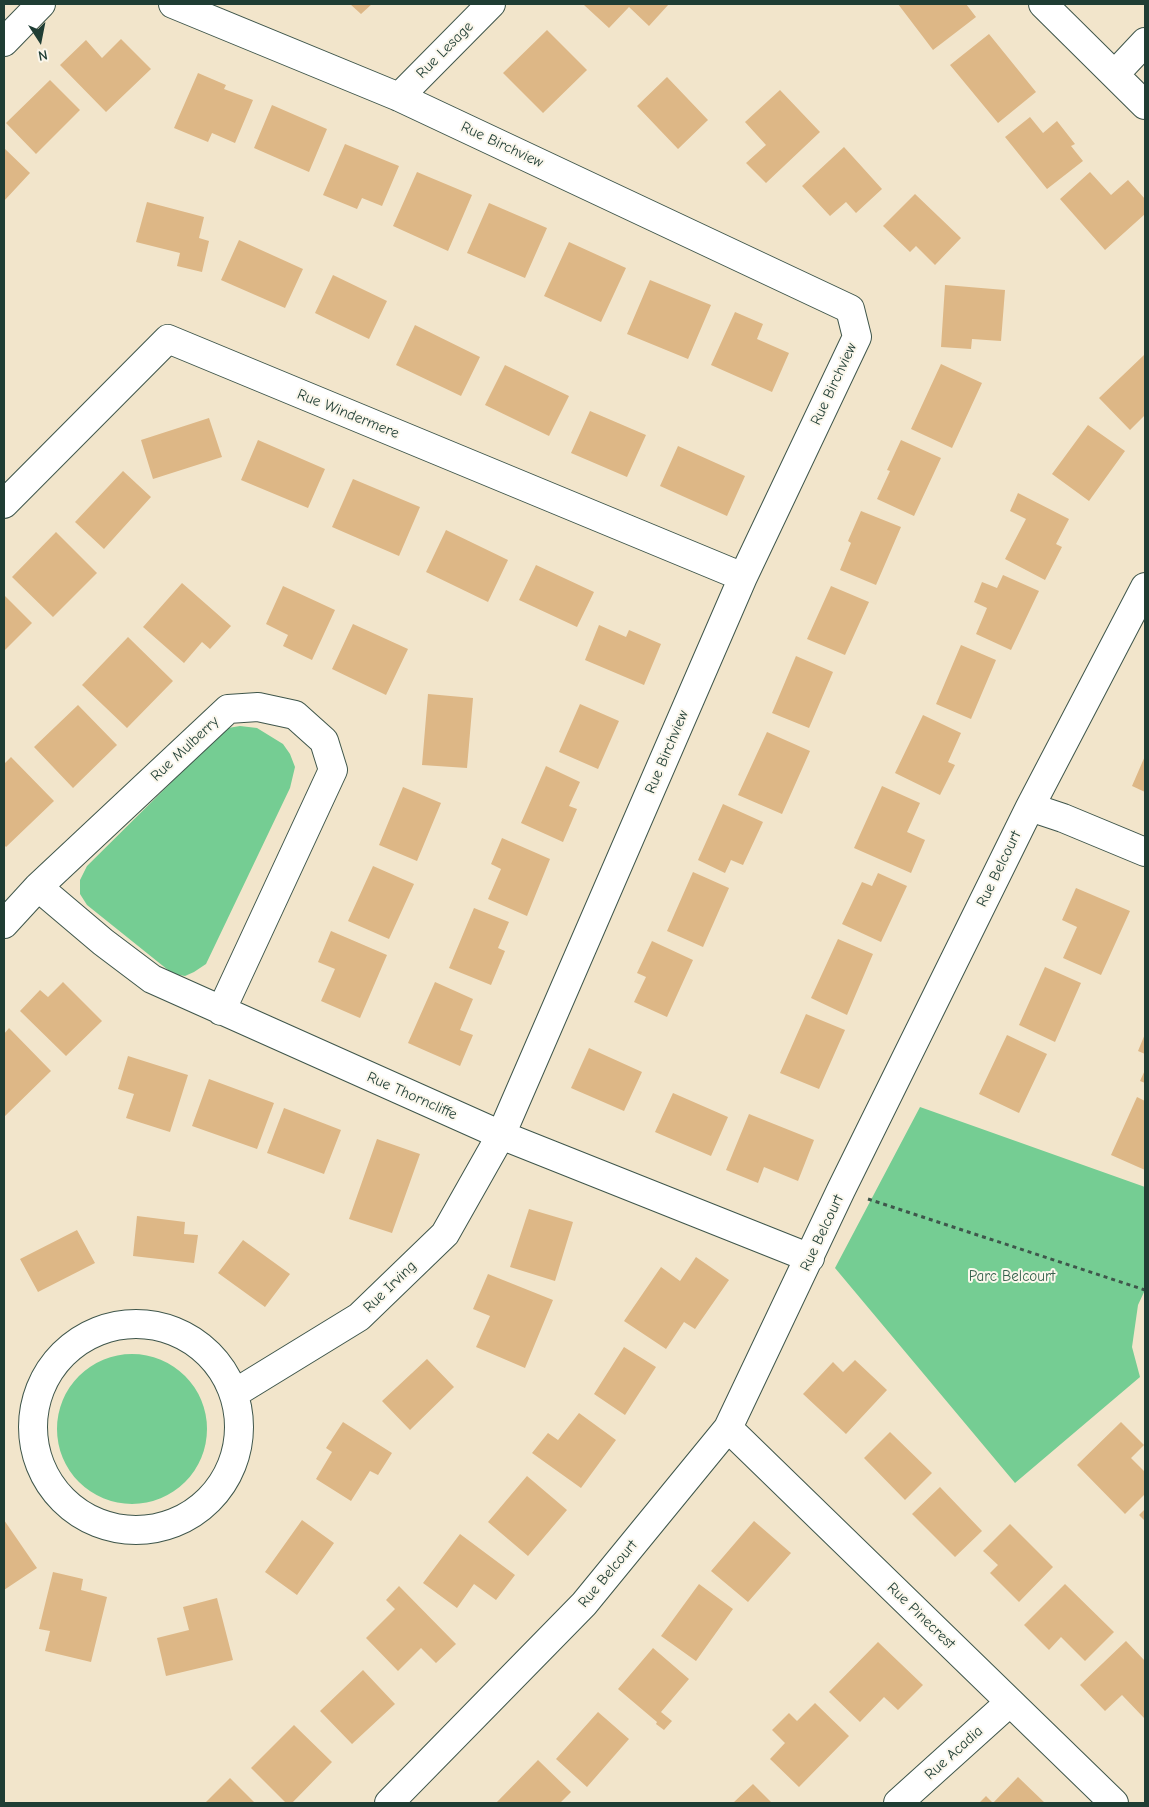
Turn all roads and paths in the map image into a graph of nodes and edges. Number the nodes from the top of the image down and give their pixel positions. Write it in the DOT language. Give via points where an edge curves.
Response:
graph roads {
  1 [pos="41,4"];
  2 [pos="174,4"];
  3 [pos="491,4"];
  4 [pos="1043,4"];
  5 [pos="4,42"];
  6 [pos="1145,42"];
  7 [pos="1115,74"];
  8 [pos="399,97"];
  9 [pos="1145,105"];
  10 [pos="4,504"];
  11 [pos="743,577"];
  12 [pos="1145,587"];
  13 [pos="1030,806"];
  14 [pos="1145,852"];
  15 [pos="38,887"];
  16 [pos="4,924"];
  17 [pos="221,1011"];
  18 [pos="501,1135"];
  19 [pos="842,1190"];
  20 [pos="810,1258"];
  21 [pos="1145,1290"];
  22 [pos="235,1394"];
  23 [pos="728,1428"];
  24 [pos="1010,1702"];
  25 [pos="389,1803"];
  26 [pos="898,1803"];
  27 [pos="1114,1803"];
  1 -- 5 [label="street"];
  2 -- 8 [label="street, Rue Birchview"];
  3 -- 8 [label="street, Rue Lesage"];
  4 -- 7 [label="street"];
  6 -- 7 [label="street"];
  7 -- 9 [label="street"];
  8 -- 11 [label="street, Rue Birchview" via="850,309 857,337"];
  10 -- 11 [label="street, Rue Windermere" via="168,339"];
  11 -- 18 [label="street, Rue Birchview"];
  12 -- 13 [label="street, Rue Belcourt"];
  13 -- 14 [label="street"];
  13 -- 19 [label="street, Rue Belcourt"];
  15 -- 16 [label="street, Rue Mulberry"];
  15 -- 17 [label="street, Rue Thorncliffe" via="152,979"];
  15 -- 17 [label="street, Rue Mulberry" via="228,709 258,707 295,715 324,741 333,770"];
  17 -- 18 [label="street, Rue Thorncliffe"];
  18 -- 20 [label="street, Rue Thorncliffe"];
  18 -- 22 [label="street, Rue Irving" via="445,1234 359,1317"];
  19 -- 20 [label="street, Rue Belcourt"];
  19 -- 21 [label="path"];
  20 -- 23 [label="street, Rue Belcourt"];
  22 -- 22 [label="street" via="240,1426 236,1458 221,1488 197,1511 168,1526 135,1531 102,1526 73,1510 50,1487 36,1457 32,1422 40,1387 59,1356 88,1334 122,1324 157,1325 191,1338 218,1362"];
  23 -- 24 [label="street, Rue Pinecrest"];
  23 -- 25 [label="street, Rue Belcourt" via="584,1604"];
  24 -- 26 [label="street, Rue Acadia"];
  24 -- 27 [label="street, Rue Pinecrest"];
}
